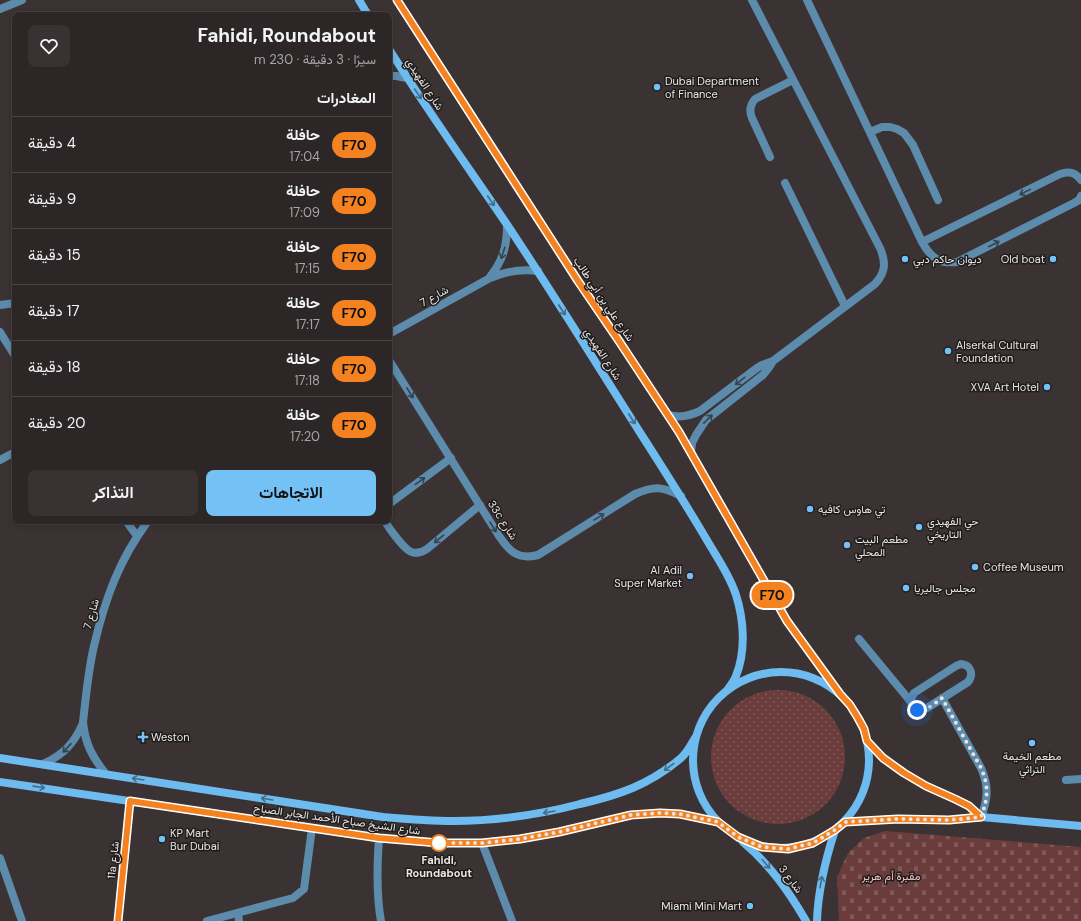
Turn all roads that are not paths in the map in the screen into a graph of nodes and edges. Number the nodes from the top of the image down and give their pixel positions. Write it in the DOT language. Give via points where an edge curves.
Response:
graph roads {
  1 [pos="22,0"];
  2 [pos="358,0"];
  3 [pos="397,0"];
  4 [pos="752,0"];
  5 [pos="807,0"];
  6 [pos="0,8"];
  7 [pos="366,12"];
  8 [pos="392,54"];
  9 [pos="392,76"];
  10 [pos="407,78"];
  11 [pos="793,80"];
  12 [pos="870,132"];
  13 [pos="770,157"];
  14 [pos="1081,180"];
  15 [pos="786,183"];
  16 [pos="1081,196"];
  17 [pos="938,200"];
  18 [pos="507,225"];
  19 [pos="922,242"];
  20 [pos="538,271"];
  21 [pos="490,278"];
  22 [pos="12,303"];
  23 [pos="0,305"];
  24 [pos="845,306"];
  25 [pos="0,332"];
  26 [pos="392,332"];
  27 [pos="12,351"];
  28 [pos="773,361"];
  29 [pos="392,365"];
  30 [pos="668,416"];
  31 [pos="691,452"];
  32 [pos="12,454"];
  33 [pos="451,458"];
  34 [pos="0,460"];
  35 [pos="681,496"];
  36 [pos="392,502"];
  37 [pos="480,505"];
  38 [pos="128,524"];
  39 [pos="146,524"];
  40 [pos="387,524"];
  41 [pos="137,536"];
  42 [pos="859,639"];
  43 [pos="728,689"];
  44 [pos="840,694"];
  45 [pos="942,698"];
  46 [pos="911,702"];
  47 [pos="83,722"];
  48 [pos="695,738"];
  49 [pos="867,741"];
  50 [pos="0,758"];
  51 [pos="43,764"];
  52 [pos="106,774"];
  53 [pos="1081,779"];
  54 [pos="1066,780"];
  55 [pos="0,782"];
  56 [pos="130,801"];
  57 [pos="981,817"];
  58 [pos="718,822"];
  59 [pos="845,822"];
  60 [pos="1081,826"];
  61 [pos="312,828"];
  62 [pos="835,830"];
  63 [pos="738,837"];
  64 [pos="379,838"];
  65 [pos="482,843"];
  66 [pos="0,858"];
  67 [pos="238,917"];
  68 [pos="22,921"];
  69 [pos="118,921"];
  70 [pos="207,921"];
  71 [pos="381,921"];
  72 [pos="512,921"];
  73 [pos="806,921"];
  74 [pos="817,921"];
  1 -- 6 [label="street"];
  2 -- 7 [label="main road"];
  3 -- 30 [label="main road, شارع علي بن أبي طالب"];
  4 -- 11 [label="street"];
  5 -- 12 [label="street"];
  8 -- 10 [label="main road, شارع الفهيدي"];
  9 -- 10 [label="street"];
  10 -- 18 [label="main road, شارع الفهيدي, one-way"];
  11 -- 13 [label="street" via="755,99 750,108"];
  11 -- 24 [label="street" via="884,260 884,267 875,284"];
  12 -- 17 [label="street" via="890,127 904,133 913,145"];
  12 -- 19 [label="street"];
  14 -- 19 [label="street, one-way" via="1072,173 1060,174"];
  15 -- 24 [label="street"];
  19 -- 16 [label="street, one-way" via="930,255 936,259 957,262 1074,203"];
  18 -- 20 [label="main road, شارع الفهيدي"];
  18 -- 21 [label="street, شارع 7, one-way" via="502,259"];
  20 -- 21 [label="street, شارع 7" via="508,271"];
  20 -- 35 [label="main road, شارع الفهيدي, one-way"];
  21 -- 26 [label="street, شارع 7"];
  22 -- 23 [label="street"];
  24 -- 28 [label="street"];
  25 -- 27 [label="street"];
  28 -- 30 [label="street, one-way" via="757,368 700,411 684,416"];
  31 -- 28 [label="street, one-way" via="692,443 706,420 763,375"];
  29 -- 33 [label="street, 33c شارع, one-way"];
  30 -- 31 [label="main road, شارع علي بن أبي طالب"];
  31 -- 44 [label="main road, شارع علي بن أبي طالب" via="787,621"];
  32 -- 34 [label="street"];
  36 -- 33 [label="street, one-way"];
  33 -- 37 [label="street, 33c شارع"];
  37 -- 35 [label="street, 33c شارع, one-way" via="505,545 516,554 531,557 635,494 658,488 670,490"];
  35 -- 43 [label="main road, شارع الفهيدي" via="728,577 740,610 740,662 736,677"];
  37 -- 40 [label="street, one-way" via="419,553 406,549"];
  38 -- 41 [label="street"];
  39 -- 41 [label="street, شارع 7"];
  41 -- 47 [label="street, شارع 7" via="110,589 101,618 93,647"];
  42 -- 46 [label="street"];
  43 -- 44 [label="main road" via="755,676 773,672 797,673 820,681"];
  43 -- 48 [label="main road" via="714,703"];
  44 -- 49 [label="main road" via="858,718"];
  45 -- 46 [label="street" via="922,710 917,710"];
  45 -- 46 [label="street" via="968,682 972,673 970,668 961,664 956,666 914,693"];
  45 -- 57 [label="street" via="985,778 987,798"];
  47 -- 51 [label="street, شارع 7, one-way" via="64,752"];
  47 -- 52 [label="street, شارع 7" via="92,755"];
  48 -- 52 [label="main road, شارع الشيخ صباح الأحمد الجابر الصباح, one-way" via="682,757 647,782 628,791 554,811 486,820 451,822 383,817"];
  48 -- 58 [label="main road" via="693,761 696,783 705,804"];
  49 -- 57 [label="main road" via="883,758 904,773 969,806"];
  49 -- 59 [label="main road" via="868,776 864,793"];
  50 -- 51 [label="main road, شارع الشيخ صباح الأحمد الجابر الصباح"];
  51 -- 52 [label="main road, شارع الشيخ صباح الأحمد الجابر الصباح"];
  53 -- 54 [label="street"];
  55 -- 56 [label="main road, شارع الشيخ صباح الأحمد الجابر الصباح, one-way"];
  56 -- 61 [label="main road, شارع الشيخ صباح الأحمد الجابر الصباح"];
  56 -- 69 [label="street, 11a شارع"];
  57 -- 59 [label="main road"];
  57 -- 60 [label="main road"];
  58 -- 63 [label="main road"];
  58 -- 65 [label="main road, شارع الشيخ صباح الأحمد الجابر الصباح" via="680,814 631,815 559,832"];
  59 -- 62 [label="main road"];
  61 -- 64 [label="main road, شارع الشيخ صباح الأحمد الجابر الصباح"];
  61 -- 67 [label="street" via="304,889 293,898"];
  62 -- 63 [label="main road" via="813,843 788,849 762,847"];
  74 -- 62 [label="main road, شارع 3, one-way" via="819,890"];
  63 -- 73 [label="main road, شارع 3, one-way" via="780,880"];
  64 -- 65 [label="main road, شارع الشيخ صباح الأحمد الجابر الصباح" via="439,843"];
  64 -- 71 [label="street" via="377,875"];
  65 -- 72 [label="street"];
  66 -- 68 [label="street"];
  67 -- 70 [label="street"];
}
